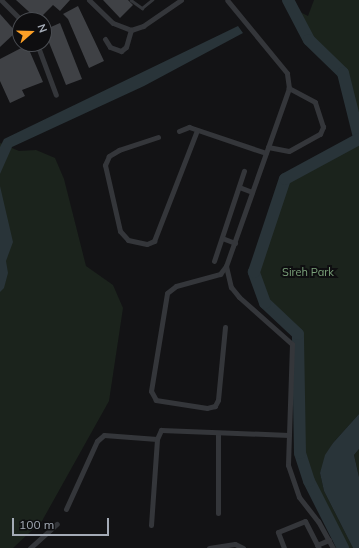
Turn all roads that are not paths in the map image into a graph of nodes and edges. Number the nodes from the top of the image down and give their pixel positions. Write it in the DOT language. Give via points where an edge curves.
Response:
graph roads {
  1 [pos="1,0"];
  2 [pos="89,0"];
  3 [pos="131,0"];
  4 [pos="152,0"];
  5 [pos="181,0"];
  6 [pos="227,0"];
  7 [pos="13,12"];
  8 [pos="131,30"];
  9 [pos="105,38"];
  10 [pos="40,52"];
  11 [pos="289,88"];
  12 [pos="56,95"];
  13 [pos="197,130"];
  14 [pos="179,131"];
  15 [pos="158,137"];
  16 [pos="268,147"];
  17 [pos="266,153"];
  18 [pos="244,171"];
  19 [pos="239,187"];
  20 [pos="252,192"];
  21 [pos="222,238"];
  22 [pos="235,243"];
  23 [pos="214,261"];
  24 [pos="226,266"];
  25 [pos="225,327"];
  26 [pos="218,432"];
  27 [pos="289,435"];
  28 [pos="157,439"];
  29 [pos="66,509"];
  30 [pos="218,513"];
  31 [pos="57,524"];
  32 [pos="151,525"];
  33 [pos="329,540"];
  34 [pos="318,546"];
  35 [pos="30,548"];
  36 [pos="211,548"];
  37 [pos="243,548"];
  38 [pos="284,548"];
  39 [pos="333,548"];
  1 -- 7 [label="street"];
  2 -- 8 [label="street" via="113,24"];
  3 -- 4 [label="lane" via="142,8"];
  5 -- 8 [label="street" via="143,26"];
  6 -- 11 [label="street" via="287,73"];
  8 -- 9 [label="street" via="126,47 121,51 110,47"];
  10 -- 12 [label="street"];
  11 -- 16 [label="street"];
  11 -- 16 [label="street" via="315,102 323,127 320,134 289,150"];
  13 -- 14 [label="street" via="189,127"];
  13 -- 15 [label="street" via="154,240 147,244 128,240 120,231 105,165 109,156 119,150"];
  13 -- 17 [label="street"];
  16 -- 17 [label="street"];
  17 -- 20 [label="street"];
  18 -- 19 [label="street"];
  19 -- 20 [label="street"];
  19 -- 21 [label="street"];
  20 -- 22 [label="street"];
  21 -- 22 [label="street"];
  21 -- 23 [label="street"];
  22 -- 24 [label="street"];
  24 -- 25 [label="street" via="220,274 176,286 167,293 151,391 156,400 207,408 215,406 218,400"];
  24 -- 27 [label="street" via="231,287 239,297 292,344"];
  26 -- 27 [label="street"];
  26 -- 28 [label="street" via="161,430"];
  26 -- 30 [label="street"];
  27 -- 33 [label="street" via="288,465 294,487"];
  28 -- 29 [label="street" via="104,435 97,441"];
  28 -- 32 [label="street"];
  31 -- 35 [label="street"];
  33 -- 34 [label="street"];
  33 -- 39 [label="street"];
  34 -- 38 [label="street" via="305,521 278,532"];
  36 -- 37 [label="street" via="235,544"];
}
